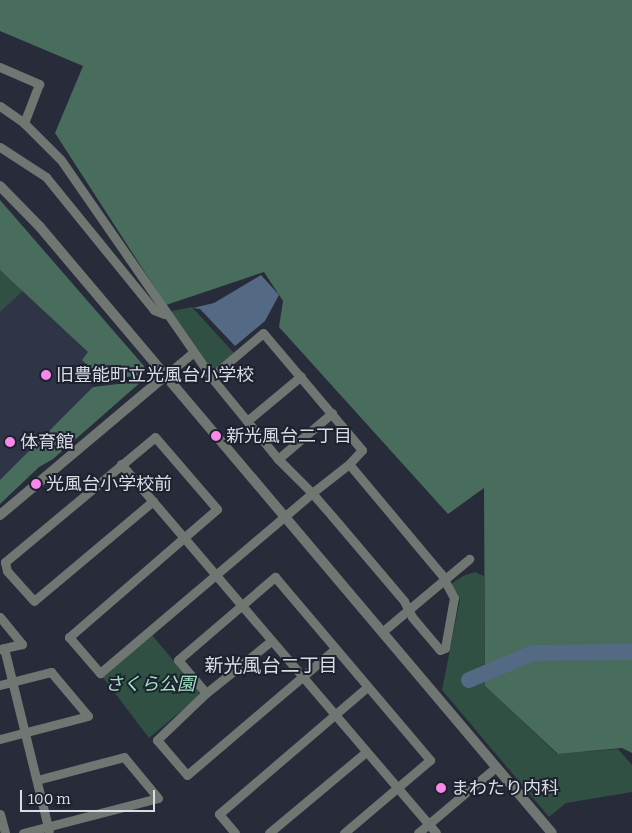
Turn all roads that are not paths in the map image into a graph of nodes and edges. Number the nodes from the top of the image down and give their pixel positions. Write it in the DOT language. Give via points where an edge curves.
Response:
graph roads {
  1 [pos="0,67"];
  2 [pos="0,106"];
  3 [pos="24,123"];
  4 [pos="0,148"];
  5 [pos="0,186"];
  6 [pos="165,314"];
  7 [pos="192,353"];
  8 [pos="165,376"];
  9 [pos="301,376"];
  10 [pos="211,378"];
  11 [pos="332,413"];
  12 [pos="247,421"];
  13 [pos="278,459"];
  14 [pos="121,464"];
  15 [pos="349,464"];
  16 [pos="312,494"];
  17 [pos="153,501"];
  18 [pos="0,515"];
  19 [pos="285,518"];
  20 [pos="185,538"];
  21 [pos="469,559"];
  22 [pos="215,575"];
  23 [pos="443,581"];
  24 [pos="240,605"];
  25 [pos="410,609"];
  26 [pos="0,617"];
  27 [pos="382,632"];
  28 [pos="270,641"];
  29 [pos="2,648"];
  30 [pos="335,648"];
  31 [pos="301,677"];
  32 [pos="12,682"];
  33 [pos="0,685"];
  34 [pos="367,687"];
  35 [pos="206,693"];
  36 [pos="334,715"];
  37 [pos="25,732"];
  38 [pos="0,739"];
  39 [pos="366,752"];
  40 [pos="496,767"];
  41 [pos="37,780"];
  42 [pos="397,788"];
  43 [pos="0,814"];
  44 [pos="428,824"];
  45 [pos="48,830"];
  46 [pos="5,833"];
  47 [pos="23,833"];
  48 [pos="235,833"];
  49 [pos="269,833"];
  50 [pos="344,833"];
  51 [pos="418,833"];
  52 [pos="436,833"];
  53 [pos="552,833"];
  1 -- 3 [label="street" via="39,84"];
  2 -- 3 [label="street"];
  3 -- 6 [label="street" via="61,160"];
  4 -- 6 [label="street" via="46,177 154,310"];
  5 -- 8 [label="street" via="23,207"];
  6 -- 7 [label="street"];
  7 -- 8 [label="street"];
  7 -- 10 [label="street"];
  8 -- 18 [label="street"];
  8 -- 19 [label="street"];
  9 -- 10 [label="street" via="263,332"];
  9 -- 11 [label="street"];
  9 -- 12 [label="street"];
  10 -- 12 [label="street"];
  11 -- 13 [label="street"];
  11 -- 15 [label="street" via="362,450"];
  12 -- 13 [label="street"];
  13 -- 16 [label="street"];
  14 -- 17 [label="street"];
  14 -- 17 [label="street" via="5,562 7,571 34,601"];
  14 -- 20 [label="street" via="155,437 217,509"];
  15 -- 16 [label="street"];
  15 -- 23 [label="street" via="441,574"];
  16 -- 19 [label="street"];
  16 -- 25 [label="street"];
  17 -- 20 [label="street"];
  19 -- 22 [label="street"];
  19 -- 27 [label="street"];
  20 -- 22 [label="street"];
  20 -- 22 [label="street" via="69,637 100,673"];
  21 -- 23 [label="street"];
  22 -- 24 [label="street"];
  23 -- 25 [label="street"];
  23 -- 25 [label="street" via="454,598 445,648 440,650"];
  24 -- 28 [label="street"];
  24 -- 30 [label="street" via="275,577"];
  24 -- 35 [label="street" via="178,660"];
  25 -- 27 [label="street"];
  26 -- 29 [label="street" via="22,644"];
  27 -- 40 [label="street"];
  28 -- 31 [label="street"];
  28 -- 35 [label="street"];
  29 -- 32 [label="street"];
  30 -- 31 [label="street"];
  30 -- 34 [label="street"];
  31 -- 35 [label="street" via="187,775 156,740"];
  31 -- 36 [label="street"];
  32 -- 33 [label="street"];
  32 -- 37 [label="street"];
  32 -- 37 [label="street" via="51,672 88,716"];
  34 -- 36 [label="street"];
  34 -- 42 [label="street" via="430,760"];
  36 -- 39 [label="street"];
  36 -- 48 [label="street" via="218,814"];
  37 -- 38 [label="street"];
  37 -- 41 [label="street"];
  39 -- 42 [label="street"];
  39 -- 49 [label="street"];
  40 -- 44 [label="street"];
  40 -- 53 [label="street"];
  41 -- 45 [label="street"];
  41 -- 45 [label="street" via="124,757 158,798"];
  42 -- 44 [label="street"];
  42 -- 50 [label="street"];
  43 -- 46 [label="street"];
  44 -- 51 [label="street"];
  44 -- 52 [label="street"];
  45 -- 47 [label="street"];
}
